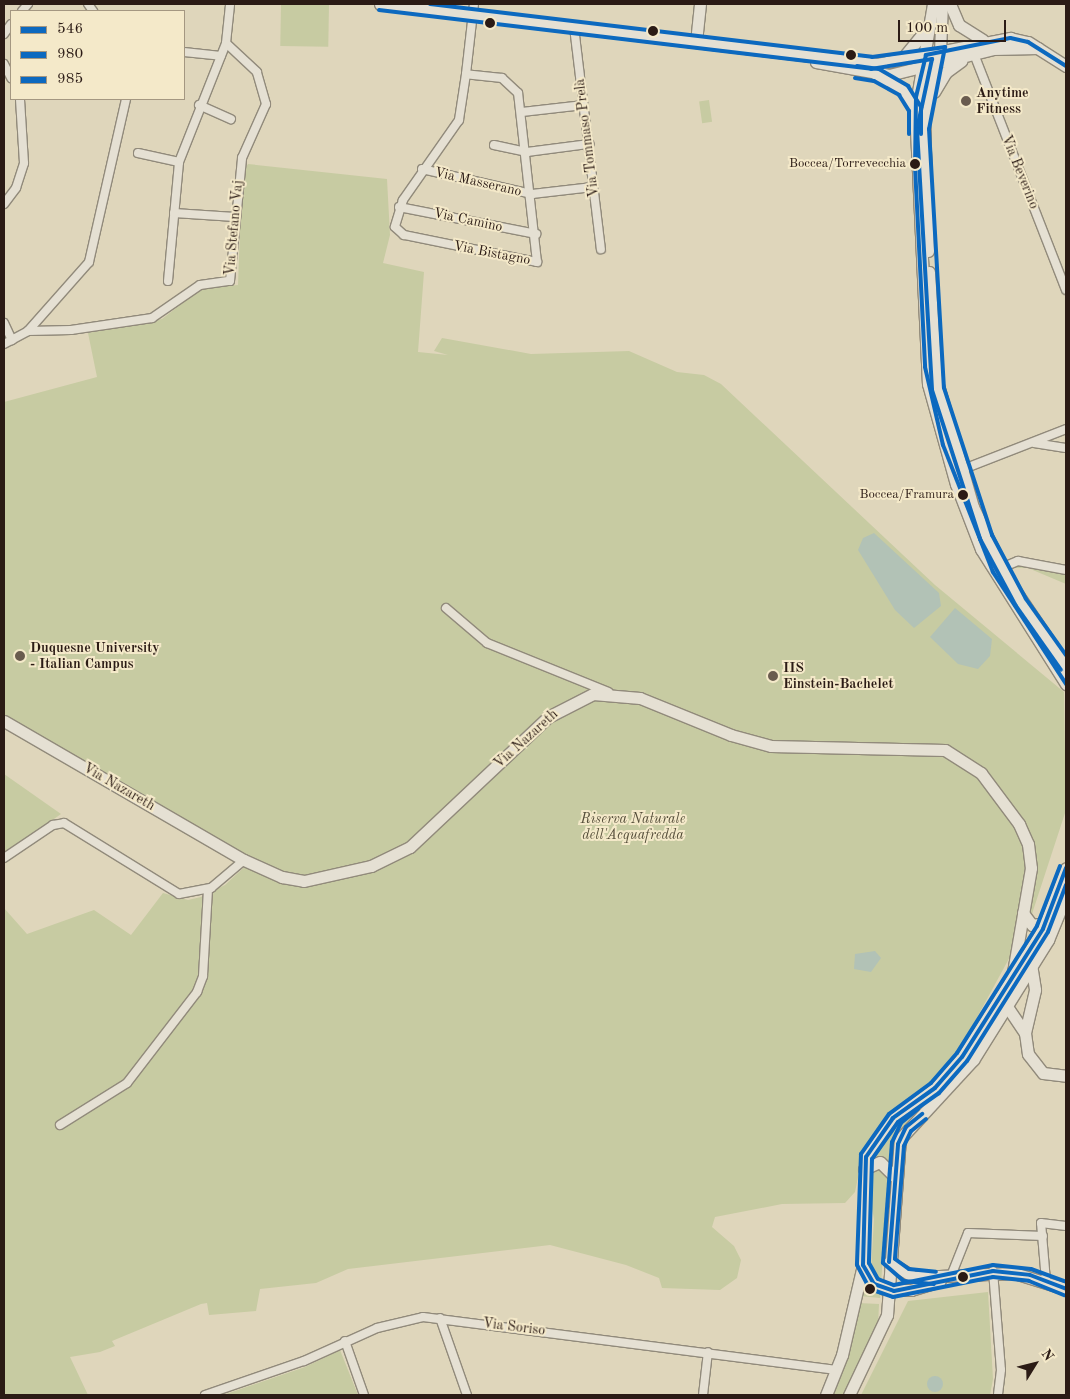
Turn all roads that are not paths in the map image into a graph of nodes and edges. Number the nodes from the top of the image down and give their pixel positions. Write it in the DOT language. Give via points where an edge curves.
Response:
graph roads {
  1 [pos="380,4"];
  2 [pos="700,4"];
  3 [pos="933,4"];
  4 [pos="942,4"];
  5 [pos="950,4"];
  6 [pos="230,7"];
  7 [pos="474,10"];
  8 [pos="932,22"];
  9 [pos="574,27"];
  10 [pos="983,40"];
  11 [pos="696,42"];
  12 [pos="226,43"];
  13 [pos="1039,48"];
  14 [pos="940,51"];
  15 [pos="185,52"];
  16 [pos="974,54"];
  17 [pos="926,55"];
  18 [pos="221,56"];
  19 [pos="803,57"];
  20 [pos="898,62"];
  21 [pos="4,64"];
  22 [pos="937,65"];
  23 [pos="1066,66"];
  24 [pos="922,69"];
  25 [pos="466,74"];
  26 [pos="876,75"];
  27 [pos="10,76"];
  28 [pos="20,100"];
  29 [pos="126,100"];
  30 [pos="199,105"];
  31 [pos="584,105"];
  32 [pos="920,111"];
  33 [pos="522,112"];
  34 [pos="231,119"];
  35 [pos="589,144"];
  36 [pos="494,145"];
  37 [pos="527,152"];
  38 [pos="138,153"];
  39 [pos="179,162"];
  40 [pos="422,169"];
  41 [pos="593,187"];
  42 [pos="532,194"];
  43 [pos="4,204"];
  44 [pos="400,207"];
  45 [pos="174,212"];
  46 [pos="235,217"];
  47 [pos="536,234"];
  48 [pos="601,249"];
  49 [pos="168,281"];
  50 [pos="1066,290"];
  51 [pos="4,323"];
  52 [pos="28,331"];
  53 [pos="12,340"];
  54 [pos="4,344"];
  55 [pos="1066,429"];
  56 [pos="1034,443"];
  57 [pos="1066,448"];
  58 [pos="961,470"];
  59 [pos="997,570"];
  60 [pos="1066,570"];
  61 [pos="446,608"];
  62 [pos="1066,666"];
  63 [pos="1066,684"];
  64 [pos="608,692"];
  65 [pos="4,721"];
  66 [pos="4,858"];
  67 [pos="244,860"];
  68 [pos="1066,868"];
  69 [pos="208,889"];
  70 [pos="1066,896"];
  71 [pos="1023,912"];
  72 [pos="1046,923"];
  73 [pos="1028,948"];
  74 [pos="1032,966"];
  75 [pos="1013,972"];
  76 [pos="1006,1005"];
  77 [pos="1026,1033"];
  78 [pos="1066,1076"];
  79 [pos="60,1125"];
  80 [pos="864,1169"];
  81 [pos="894,1176"];
  82 [pos="1066,1225"];
  83 [pos="1043,1236"];
  84 [pos="889,1262"];
  85 [pos="863,1265"];
  86 [pos="994,1271"];
  87 [pos="949,1277"];
  88 [pos="1046,1281"];
  89 [pos="1066,1289"];
  90 [pos="888,1290"];
  91 [pos="440,1318"];
  92 [pos="345,1341"];
  93 [pos="708,1352"];
  94 [pos="835,1370"];
  95 [pos="205,1395"];
  96 [pos="364,1395"];
  97 [pos="467,1395"];
  98 [pos="703,1395"];
  99 [pos="826,1395"];
  100 [pos="849,1395"];
  101 [pos="998,1395"];
  1 -- 7 [label="main road"];
  2 -- 11 [label="main road"];
  3 -- 8 [label="main road"];
  4 -- 14 [label="main road"];
  5 -- 10 [label="main road" via="959,25"];
  6 -- 12 [label="street"];
  7 -- 9 [label="main road"];
  7 -- 25 [label="street, Via Bistagno"];
  8 -- 17 [label="main road"];
  8 -- 20 [label="main road" via="917,45"];
  9 -- 11 [label="main road"];
  9 -- 31 [label="street, Via Tommaso Prelà"];
  10 -- 13 [label="main road" via="1016,38"];
  10 -- 14 [label="main road"];
  11 -- 19 [label="main road"];
  12 -- 18 [label="street"];
  12 -- 46 [label="street, Via Stefano Vaj" via="257,72 266,100 264,116 242,158"];
  13 -- 16 [label="main road" via="1003,48"];
  13 -- 23 [label="main road"];
  14 -- 17 [label="main road"];
  14 -- 22 [label="main road"];
  15 -- 18 [label="street"];
  16 -- 22 [label="main road"];
  16 -- 32 [label="main road" via="943,76"];
  16 -- 50 [label="street, Via Beverino"];
  17 -- 20 [label="main road"];
  17 -- 24 [label="main road"];
  18 -- 30 [label="street"];
  19 -- 20 [label="main road"];
  19 -- 26 [label="main road"];
  21 -- 27 [label="street"];
  22 -- 24 [label="main road"];
  22 -- 32 [label="main road"];
  24 -- 26 [label="main road"];
  24 -- 32 [label="main road"];
  25 -- 33 [label="street, Via Bistagno" via="508,81 518,93"];
  25 -- 40 [label="street, Via Bistagno" via="459,120"];
  26 -- 32 [label="main road" via="903,90"];
  28 -- 43 [label="street" via="25,158 16,188"];
  29 -- 52 [label="street" via="90,259"];
  30 -- 34 [label="street"];
  30 -- 39 [label="street"];
  31 -- 33 [label="street"];
  31 -- 35 [label="street, Via Tommaso Prelà"];
  32 -- 58 [label="main road" via="934,368"];
  32 -- 59 [label="main road" via="926,373 960,497"];
  33 -- 37 [label="street, Via Bistagno"];
  35 -- 37 [label="street"];
  35 -- 41 [label="street, Via Tommaso Prelà"];
  36 -- 37 [label="street"];
  37 -- 42 [label="street, Via Bistagno"];
  38 -- 39 [label="street"];
  39 -- 45 [label="street"];
  40 -- 42 [label="street, Via Masserano"];
  40 -- 44 [label="street, Via Bistagno"];
  41 -- 42 [label="street, Via Masserano"];
  41 -- 48 [label="street, Via Tommaso Prelà"];
  42 -- 47 [label="street, Via Bistagno"];
  44 -- 47 [label="street, Via Camino"];
  44 -- 47 [label="street, Via Bistagno" via="395,227 403,234 535,262 539,260"];
  45 -- 46 [label="street"];
  45 -- 49 [label="street"];
  46 -- 52 [label="street, Via Stefano Vaj" via="229,282 201,285 168,310 145,320"];
  51 -- 53 [label="street"];
  52 -- 53 [label="street"];
  53 -- 54 [label="street"];
  55 -- 56 [label="street"];
  56 -- 57 [label="street"];
  56 -- 58 [label="street"];
  58 -- 59 [label="main road"];
  59 -- 60 [label="street" via="1027,562"];
  59 -- 62 [label="main road"];
  59 -- 63 [label="main road"];
  61 -- 64 [label="street" via="487,643"];
  64 -- 67 [label="main road, Via Nazareth" via="587,695 553,713 422,837 387,860 304,881 276,875"];
  64 -- 71 [label="main road, Via Nazareth" via="640,698 764,744 823,750 936,748 960,755 984,777 1025,834 1031,863"];
  65 -- 67 [label="main road, Via Nazareth"];
  66 -- 69 [label="street" via="53,825 64,823 170,890 189,894"];
  67 -- 69 [label="street"];
  68 -- 72 [label="main road"];
  69 -- 79 [label="street" via="203,976 197,992 127,1082"];
  70 -- 74 [label="main road" via="1053,930"];
  71 -- 72 [label="main road" via="1032,925"];
  71 -- 73 [label="main road, Via Nazareth"];
  71 -- 75 [label="main road, Via Nazareth"];
  72 -- 73 [label="main road"];
  73 -- 74 [label="main road, Via Nazareth"];
  73 -- 75 [label="main road"];
  74 -- 76 [label="main road"];
  74 -- 77 [label="main road, Via Nazareth" via="1035,995"];
  75 -- 80 [label="main road" via="957,1065 935,1088 889,1122"];
  76 -- 77 [label="main road"];
  76 -- 81 [label="main road" via="965,1071 903,1131"];
  77 -- 78 [label="main road" via="1030,1058 1037,1069 1049,1076"];
  80 -- 81 [label="main road" via="880,1162"];
  80 -- 85 [label="main road" via="868,1214"];
  81 -- 84 [label="main road"];
  82 -- 83 [label="street" via="1041,1222"];
  83 -- 87 [label="street" via="968,1233"];
  83 -- 88 [label="street"];
  84 -- 87 [label="main road" via="907,1275"];
  84 -- 90 [label="main road"];
  85 -- 90 [label="main road" via="872,1281"];
  85 -- 94 [label="main road"];
  86 -- 87 [label="main road"];
  86 -- 88 [label="main road"];
  86 -- 101 [label="street" via="1001,1374"];
  87 -- 90 [label="main road" via="911,1290"];
  88 -- 89 [label="main road"];
  90 -- 100 [label="main road" via="884,1326"];
  91 -- 92 [label="street, Via Soriso" via="399,1321"];
  91 -- 93 [label="street, Via Soriso"];
  91 -- 97 [label="street"];
  92 -- 95 [label="street, Via Soriso" via="304,1361"];
  92 -- 96 [label="street"];
  93 -- 94 [label="street, Via Soriso"];
  93 -- 98 [label="street"];
  94 -- 99 [label="main road"];
}
